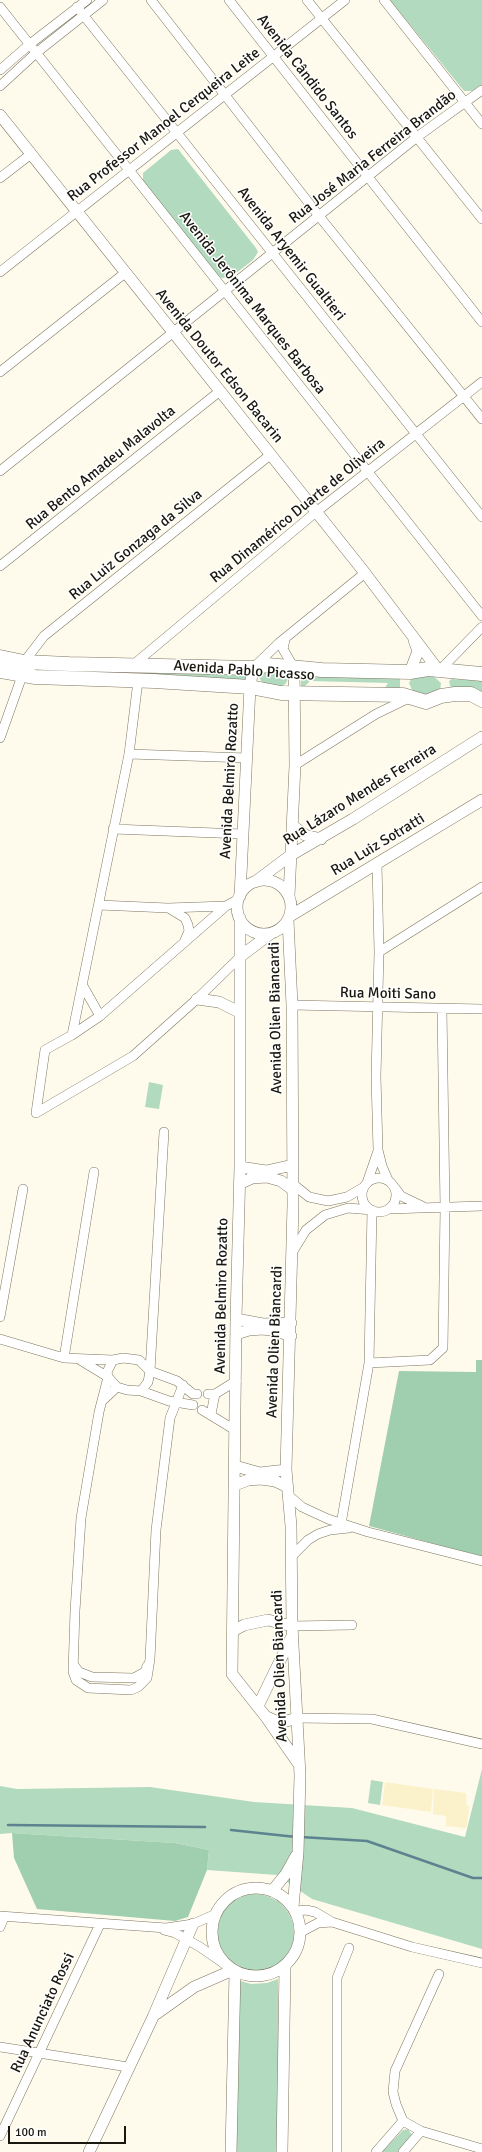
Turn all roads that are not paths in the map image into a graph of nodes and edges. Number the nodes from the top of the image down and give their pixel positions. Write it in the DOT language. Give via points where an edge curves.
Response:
graph roads {
  1 [pos="87,0"];
  2 [pos="103,0"];
  3 [pos="151,0"];
  4 [pos="229,0"];
  5 [pos="308,0"];
  6 [pos="345,0"];
  7 [pos="384,0"];
  8 [pos="0,7"];
  9 [pos="78,8"];
  10 [pos="84,15"];
  11 [pos="322,18"];
  12 [pos="30,44"];
  13 [pos="36,53"];
  14 [pos="274,56"];
  15 [pos="0,70"];
  16 [pos="0,86"];
  17 [pos="482,90"];
  18 [pos="225,94"];
  19 [pos="465,102"];
  20 [pos="0,115"];
  21 [pos="482,124"];
  22 [pos="177,132"];
  23 [pos="417,137"];
  24 [pos="31,154"];
  25 [pos="129,170"];
  26 [pos="367,177"];
  27 [pos="0,178"];
  28 [pos="76,211"];
  29 [pos="319,216"];
  30 [pos="482,219"];
  31 [pos="272,254"];
  32 [pos="0,272"];
  33 [pos="125,273"];
  34 [pos="225,291"];
  35 [pos="482,322"];
  36 [pos="173,333"];
  37 [pos="0,372"];
  38 [pos="482,382"];
  39 [pos="220,391"];
  40 [pos="464,396"];
  41 [pos="482,419"];
  42 [pos="416,433"];
  43 [pos="270,455"];
  44 [pos="0,470"];
  45 [pos="368,472"];
  46 [pos="316,512"];
  47 [pos="482,517"];
  48 [pos="0,566"];
  49 [pos="365,573"];
  50 [pos="482,616"];
  51 [pos="482,627"];
  52 [pos="413,636"];
  53 [pos="285,640"];
  54 [pos="0,657"];
  55 [pos="24,662"];
  56 [pos="133,665"];
  57 [pos="253,668"];
  58 [pos="294,668"];
  59 [pos="0,671"];
  60 [pos="439,671"];
  61 [pos="410,672"];
  62 [pos="482,674"];
  63 [pos="22,676"];
  64 [pos="138,681"];
  65 [pos="250,687"];
  66 [pos="294,693"];
  67 [pos="407,696"];
  68 [pos="441,696"];
  69 [pos="482,700"];
  70 [pos="482,737"];
  71 [pos="0,738"];
  72 [pos="129,754"];
  73 [pos="247,758"];
  74 [pos="295,765"];
  75 [pos="482,800"];
  76 [pos="293,826"];
  77 [pos="113,829"];
  78 [pos="242,834"];
  79 [pos="321,839"];
  80 [pos="291,855"];
  81 [pos="377,863"];
  82 [pos="254,882"];
  83 [pos="482,886"];
  84 [pos="289,896"];
  85 [pos="239,897"];
  86 [pos="99,905"];
  87 [pos="226,906"];
  88 [pos="168,908"];
  89 [pos="240,918"];
  90 [pos="289,918"];
  91 [pos="270,934"];
  92 [pos="185,941"];
  93 [pos="380,952"];
  94 [pos="241,956"];
  95 [pos="83,986"];
  96 [pos="197,999"];
  97 [pos="292,1005"];
  98 [pos="379,1008"];
  99 [pos="442,1009"];
  100 [pos="482,1009"];
  101 [pos="240,1012"];
  102 [pos="100,1016"];
  103 [pos="72,1035"];
  104 [pos="164,1132"];
  105 [pos="378,1150"];
  106 [pos="292,1165"];
  107 [pos="240,1167"];
  108 [pos="94,1172"];
  109 [pos="388,1180"];
  110 [pos="239,1184"];
  111 [pos="366,1185"];
  112 [pos="292,1187"];
  113 [pos="395,1188"];
  114 [pos="23,1189"];
  115 [pos="482,1206"];
  116 [pos="431,1208"];
  117 [pos="445,1208"];
  118 [pos="389,1209"];
  119 [pos="372,1210"];
  120 [pos="292,1253"];
  121 [pos="0,1318"];
  122 [pos="236,1319"];
  123 [pos="291,1322"];
  124 [pos="236,1334"];
  125 [pos="290,1336"];
  126 [pos="0,1339"];
  127 [pos="152,1342"];
  128 [pos="64,1358"];
  129 [pos="80,1360"];
  130 [pos="113,1360"];
  131 [pos="139,1360"];
  132 [pos="369,1363"];
  133 [pos="150,1371"];
  134 [pos="108,1377"];
  135 [pos="236,1381"];
  136 [pos="183,1385"];
  137 [pos="117,1387"];
  138 [pos="140,1391"];
  139 [pos="197,1394"];
  140 [pos="102,1401"];
  141 [pos="177,1402"];
  142 [pos="193,1405"];
  143 [pos="235,1430"];
  144 [pos="235,1466"];
  145 [pos="286,1470"];
  146 [pos="235,1485"];
  147 [pos="288,1491"];
  148 [pos="341,1524"];
  149 [pos="354,1527"];
  150 [pos="291,1557"];
  151 [pos="482,1561"];
  152 [pos="352,1625"];
  153 [pos="292,1630"];
  154 [pos="233,1631"];
  155 [pos="232,1674"];
  156 [pos="258,1706"];
  157 [pos="266,1717"];
  158 [pos="297,1718"];
  159 [pos="482,1744"];
  160 [pos="299,1764"];
  161 [pos="298,1850"];
  162 [pos="272,1891"];
  163 [pos="295,1909"];
  164 [pos="216,1914"];
  165 [pos="2,1917"];
  166 [pos="332,1922"];
  167 [pos="100,1924"];
  168 [pos="194,1924"];
  169 [pos="153,1926"];
  170 [pos="0,1927"];
  171 [pos="301,1932"];
  172 [pos="188,1940"];
  173 [pos="349,1948"];
  174 [pos="482,1963"];
  175 [pos="285,1966"];
  176 [pos="231,1969"];
  177 [pos="438,1974"];
  178 [pos="153,2017"];
  179 [pos="0,2046"];
  180 [pos="40,2054"];
  181 [pos="128,2066"];
  182 [pos="403,2121"];
  183 [pos="421,2131"];
  184 [pos="0,2136"];
  185 [pos="482,2149"];
  186 [pos="89,2152"];
  187 [pos="231,2152"];
  188 [pos="282,2152"];
  189 [pos="337,2152"];
  190 [pos="376,2152"];
  191 [pos="403,2152"];
  1 -- 9 [label="street"];
  2 -- 10 [label="street"];
  3 -- 18 [label="street"];
  4 -- 14 [label="street, Avenida Cândido Santos"];
  5 -- 11 [label="street"];
  6 -- 11 [label="street, Rua Professor Manoel Cerqueira Leite"];
  7 -- 19 [label="street"];
  8 -- 12 [label="street, Avenida Jerônima Marques Barbosa"];
  9 -- 10 [label="street, Avenida Aryemir Gualtieri"];
  9 -- 12 [label="street"];
  10 -- 13 [label="street"];
  10 -- 22 [label="street, Avenida Aryemir Gualtieri"];
  11 -- 14 [label="street, Rua Professor Manoel Cerqueira Leite"];
  11 -- 23 [label="street"];
  12 -- 13 [label="street, Avenida Jerônima Marques Barbosa"];
  12 -- 15 [label="street"];
  13 -- 16 [label="street"];
  13 -- 25 [label="street, Avenida Jerônima Marques Barbosa"];
  14 -- 18 [label="street, Rua Professor Manoel Cerqueira Leite"];
  14 -- 26 [label="street, Avenida Cândido Santos"];
  17 -- 19 [label="street, Rua José Maria Ferreira Brandão"];
  18 -- 22 [label="street, Rua Professor Manoel Cerqueira Leite"];
  18 -- 29 [label="street"];
  19 -- 21 [label="street"];
  19 -- 23 [label="street, Rua José Maria Ferreira Brandão"];
  20 -- 24 [label="street, Avenida Doutor Edson Bacarin"];
  22 -- 25 [label="street, Rua Professor Manoel Cerqueira Leite"];
  22 -- 31 [label="street, Avenida Aryemir Gualtieri"];
  23 -- 26 [label="street, Rua José Maria Ferreira Brandão"];
  23 -- 30 [label="street"];
  24 -- 27 [label="street"];
  24 -- 28 [label="street, Avenida Doutor Edson Bacarin"];
  25 -- 28 [label="street, Rua Professor Manoel Cerqueira Leite"];
  25 -- 34 [label="street, Avenida Jerônima Marques Barbosa"];
  26 -- 29 [label="street, Rua José Maria Ferreira Brandão"];
  26 -- 35 [label="street, Avenida Cândido Santos"];
  28 -- 32 [label="street, Rua Professor Manoel Cerqueira Leite"];
  28 -- 33 [label="street, Avenida Doutor Edson Bacarin"];
  29 -- 31 [label="street, Rua José Maria Ferreira Brandão"];
  29 -- 40 [label="street"];
  31 -- 34 [label="street, Rua José Maria Ferreira Brandão"];
  31 -- 42 [label="street, Avenida Aryemir Gualtieri"];
  33 -- 36 [label="street, Avenida Doutor Edson Bacarin"];
  33 -- 37 [label="street"];
  34 -- 36 [label="street, Rua José Maria Ferreira Brandão"];
  34 -- 45 [label="street, Avenida Jerônima Marques Barbosa"];
  36 -- 39 [label="street, Avenida Doutor Edson Bacarin"];
  36 -- 44 [label="street, Rua José Maria Ferreira Brandão"];
  38 -- 40 [label="street, Rua Dinamérico Duarte de Oliveira"];
  39 -- 43 [label="street, Avenida Doutor Edson Bacarin"];
  39 -- 48 [label="street, Rua Bento Amadeu Malavolta"];
  40 -- 41 [label="street"];
  40 -- 42 [label="street, Rua Dinamérico Duarte de Oliveira"];
  42 -- 45 [label="street, Rua Dinamérico Duarte de Oliveira"];
  42 -- 47 [label="street, Avenida Aryemir Gualtieri"];
  43 -- 46 [label="street, Avenida Doutor Edson Bacarin"];
  43 -- 55 [label="street, Rua Luiz Gonzaga da Silva" via="44,636"];
  45 -- 46 [label="street, Rua Dinamérico Duarte de Oliveira"];
  45 -- 50 [label="street, Avenida Jerônima Marques Barbosa"];
  46 -- 49 [label="street, Avenida Doutor Edson Bacarin"];
  46 -- 56 [label="street, Rua Dinamérico Duarte de Oliveira"];
  49 -- 52 [label="street, Avenida Doutor Edson Bacarin"];
  49 -- 53 [label="street"];
  51 -- 60 [label="street"];
  52 -- 60 [label="street, Avenida Doutor Edson Bacarin"];
  52 -- 61 [label="street, Avenida Doutor Edson Bacarin" via="418,651"];
  53 -- 57 [label="street"];
  53 -- 58 [label="street" via="283,649"];
  54 -- 55 [label="main road, Avenida Pablo Picasso"];
  55 -- 56 [label="main road, Avenida Pablo Picasso"];
  55 -- 63 [label="street"];
  56 -- 57 [label="main road, Avenida Pablo Picasso"];
  57 -- 58 [label="main road, Avenida Pablo Picasso" via="268,665"];
  57 -- 65 [label="street, Avenida Belmiro Rozatto"];
  58 -- 61 [label="main road, Avenida Pablo Picasso"];
  58 -- 66 [label="street"];
  59 -- 63 [label="main road, Avenida Pablo Picasso"];
  60 -- 61 [label="main road, Avenida Pablo Picasso"];
  60 -- 62 [label="main road, Avenida Pablo Picasso"];
  60 -- 68 [label="main road" via="443,678"];
  61 -- 67 [label="main road" via="405,678"];
  63 -- 64 [label="main road, Avenida Pablo Picasso"];
  63 -- 71 [label="street"];
  64 -- 65 [label="main road, Avenida Pablo Picasso"];
  64 -- 72 [label="street"];
  65 -- 66 [label="main road, Avenida Pablo Picasso"];
  65 -- 73 [label="street, Avenida Belmiro Rozatto"];
  66 -- 67 [label="main road, Avenida Pablo Picasso"];
  66 -- 74 [label="street"];
  67 -- 68 [label="main road, Avenida Pablo Picasso" via="426,702"];
  67 -- 74 [label="street"];
  68 -- 69 [label="main road, Avenida Pablo Picasso" via="471,694"];
  70 -- 79 [label="street, Rua Lázaro Mendes Ferreira"];
  72 -- 73 [label="street"];
  72 -- 77 [label="street"];
  73 -- 78 [label="street, Avenida Belmiro Rozatto"];
  74 -- 76 [label="street"];
  75 -- 81 [label="street, Rua Luiz Sotratti"];
  76 -- 79 [label="street" via="304,835"];
  76 -- 80 [label="street"];
  77 -- 78 [label="street"];
  77 -- 86 [label="street"];
  78 -- 85 [label="street, Avenida Belmiro Rozatto"];
  79 -- 80 [label="street, Rua Lázaro Mendes Ferreira"];
  80 -- 82 [label="street, Rua Lázaro Mendes Ferreira"];
  80 -- 84 [label="street"];
  81 -- 90 [label="street, Rua Luiz Sotratti"];
  81 -- 93 [label="street"];
  82 -- 84 [label="street" via="268,880 281,885"];
  82 -- 85 [label="street" via="243,890"];
  83 -- 93 [label="street"];
  84 -- 90 [label="street" via="292,906"];
  85 -- 87 [label="street"];
  85 -- 89 [label="street"];
  86 -- 88 [label="street"];
  86 -- 95 [label="street"];
  87 -- 88 [label="street"];
  87 -- 92 [label="street"];
  88 -- 92 [label="street" via="180,914 188,925 189,931"];
  89 -- 91 [label="street" via="247,928 258,933"];
  89 -- 94 [label="street, Avenida Belmiro Rozatto"];
  90 -- 91 [label="street" via="280,929"];
  90 -- 97 [label="street, Avenida Olien Biancardi"];
  91 -- 94 [label="street"];
  92 -- 102 [label="street"];
  93 -- 98 [label="street"];
  94 -- 96 [label="street"];
  94 -- 101 [label="street, Avenida Belmiro Rozatto"];
  95 -- 102 [label="street"];
  95 -- 103 [label="street"];
  96 -- 101 [label="street" via="220,1002"];
  96 -- 103 [label="street" via="133,1056 36,1113 45,1050"];
  97 -- 98 [label="street, Rua Moiti Sano"];
  97 -- 106 [label="street, Avenida Olien Biancardi"];
  98 -- 99 [label="street, Rua Moiti Sano"];
  98 -- 105 [label="street" via="376,1077"];
  99 -- 100 [label="street, Rua Moiti Sano"];
  99 -- 117 [label="street"];
  101 -- 107 [label="street, Avenida Belmiro Rozatto"];
  102 -- 103 [label="street"];
  104 -- 127 [label="street"];
  105 -- 109 [label="street"];
  105 -- 111 [label="street"];
  106 -- 107 [label="street" via="266,1171"];
  106 -- 112 [label="street, Avenida Olien Biancardi"];
  107 -- 110 [label="street, Avenida Belmiro Rozatto"];
  108 -- 128 [label="street"];
  109 -- 111 [label="street" via="377,1178"];
  109 -- 113 [label="street"];
  110 -- 112 [label="street" via="252,1178 267,1177"];
  110 -- 122 [label="street, Avenida Belmiro Rozatto"];
  111 -- 112 [label="street" via="347,1197 328,1201 309,1197"];
  111 -- 119 [label="street" via="362,1198"];
  112 -- 120 [label="street, Avenida Olien Biancardi"];
  113 -- 116 [label="street" via="401,1196 415,1204"];
  113 -- 118 [label="street" via="396,1200"];
  114 -- 121 [label="street"];
  115 -- 117 [label="street"];
  116 -- 117 [label="street"];
  116 -- 118 [label="street"];
  117 -- 132 [label="street" via="443,1348 430,1360"];
  118 -- 119 [label="street" via="378,1212"];
  119 -- 120 [label="street" via="348,1208 325,1215 306,1230"];
  119 -- 132 [label="street"];
  120 -- 123 [label="street, Avenida Olien Biancardi"];
  122 -- 123 [label="street" via="263,1324"];
  122 -- 124 [label="street, Avenida Belmiro Rozatto"];
  123 -- 125 [label="street, Avenida Olien Biancardi"];
  124 -- 125 [label="street" via="263,1329"];
  124 -- 135 [label="street, Avenida Belmiro Rozatto"];
  125 -- 145 [label="street, Avenida Olien Biancardi"];
  126 -- 128 [label="street"];
  127 -- 131 [label="street"];
  127 -- 133 [label="street"];
  128 -- 129 [label="street"];
  129 -- 130 [label="street"];
  129 -- 134 [label="street"];
  130 -- 131 [label="street"];
  130 -- 134 [label="street" via="108,1367"];
  131 -- 133 [label="street"];
  132 -- 148 [label="street"];
  133 -- 136 [label="street" via="166,1375"];
  133 -- 138 [label="street" via="148,1382"];
  134 -- 137 [label="street"];
  134 -- 140 [label="street"];
  135 -- 143 [label="street, Avenida Belmiro Rozatto"];
  135 -- 143 [label="street" via="211,1394 206,1412"];
  136 -- 139 [label="street" via="193,1394"];
  136 -- 141 [label="street"];
  137 -- 138 [label="street"];
  137 -- 140 [label="street"];
  138 -- 141 [label="street"];
  140 -- 141 [label="street" via="81,1518 73,1664 76,1680 88,1688 130,1690 147,1678 156,1530 170,1418"];
  141 -- 142 [label="street"];
  143 -- 144 [label="street, Avenida Belmiro Rozatto"];
  144 -- 145 [label="street" via="260,1473"];
  144 -- 146 [label="street, Avenida Belmiro Rozatto"];
  145 -- 147 [label="street, Avenida Olien Biancardi"];
  146 -- 147 [label="street" via="261,1479 275,1481"];
  146 -- 154 [label="street, Avenida Belmiro Rozatto"];
  147 -- 148 [label="street" via="314,1514"];
  147 -- 150 [label="street, Avenida Olien Biancardi"];
  148 -- 149 [label="street"];
  149 -- 150 [label="street" via="318,1534"];
  149 -- 151 [label="street"];
  150 -- 153 [label="street, Avenida Olien Biancardi"];
  152 -- 153 [label="street"];
  153 -- 154 [label="street" via="280,1622 256,1621"];
  153 -- 156 [label="street"];
  153 -- 158 [label="street, Avenida Olien Biancardi"];
  154 -- 155 [label="street, Avenida Belmiro Rozatto"];
  155 -- 156 [label="street, Avenida Olien Biancardi"];
  156 -- 157 [label="street, Avenida Olien Biancardi"];
  157 -- 158 [label="street" via="280,1723"];
  157 -- 160 [label="street, Avenida Olien Biancardi"];
  158 -- 159 [label="street" via="372,1719"];
  158 -- 160 [label="street, Avenida Olien Biancardi"];
  160 -- 161 [label="street, Avenida Olien Biancardi"];
  161 -- 162 [label="street, Avenida Olien Biancardi" via="286,1874"];
  161 -- 163 [label="street, Avenida Olien Biancardi"];
  162 -- 163 [label="street" via="284,1897"];
  162 -- 164 [label="street" via="250,1888 239,1891 228,1898"];
  163 -- 166 [label="street" via="316,1912"];
  163 -- 171 [label="street"];
  164 -- 168 [label="street"];
  164 -- 176 [label="street" via="212,1941 215,1950"];
  165 -- 167 [label="street"];
  165 -- 170 [label="street"];
  166 -- 171 [label="street" via="318,1923"];
  166 -- 174 [label="street" via="412,1947"];
  167 -- 169 [label="street"];
  167 -- 180 [label="street, Rua Anunciato Rossi"];
  168 -- 169 [label="street" via="166,1928"];
  168 -- 172 [label="street"];
  169 -- 172 [label="street"];
  171 -- 175 [label="street" via="294,1957"];
  172 -- 176 [label="street"];
  172 -- 178 [label="street"];
  173 -- 189 [label="street" via="337,1978"];
  175 -- 176 [label="street" via="274,1974 261,1977 248,1976"];
  175 -- 188 [label="street"];
  176 -- 178 [label="street" via="194,1987"];
  176 -- 187 [label="street"];
  177 -- 182 [label="street" via="395,2071 393,2092"];
  178 -- 181 [label="street"];
  179 -- 180 [label="street"];
  180 -- 181 [label="street"];
  180 -- 184 [label="street, Rua Anunciato Rossi"];
  181 -- 186 [label="street"];
  182 -- 183 [label="street"];
  182 -- 190 [label="street"];
  183 -- 185 [label="street"];
  183 -- 191 [label="street"];
}
